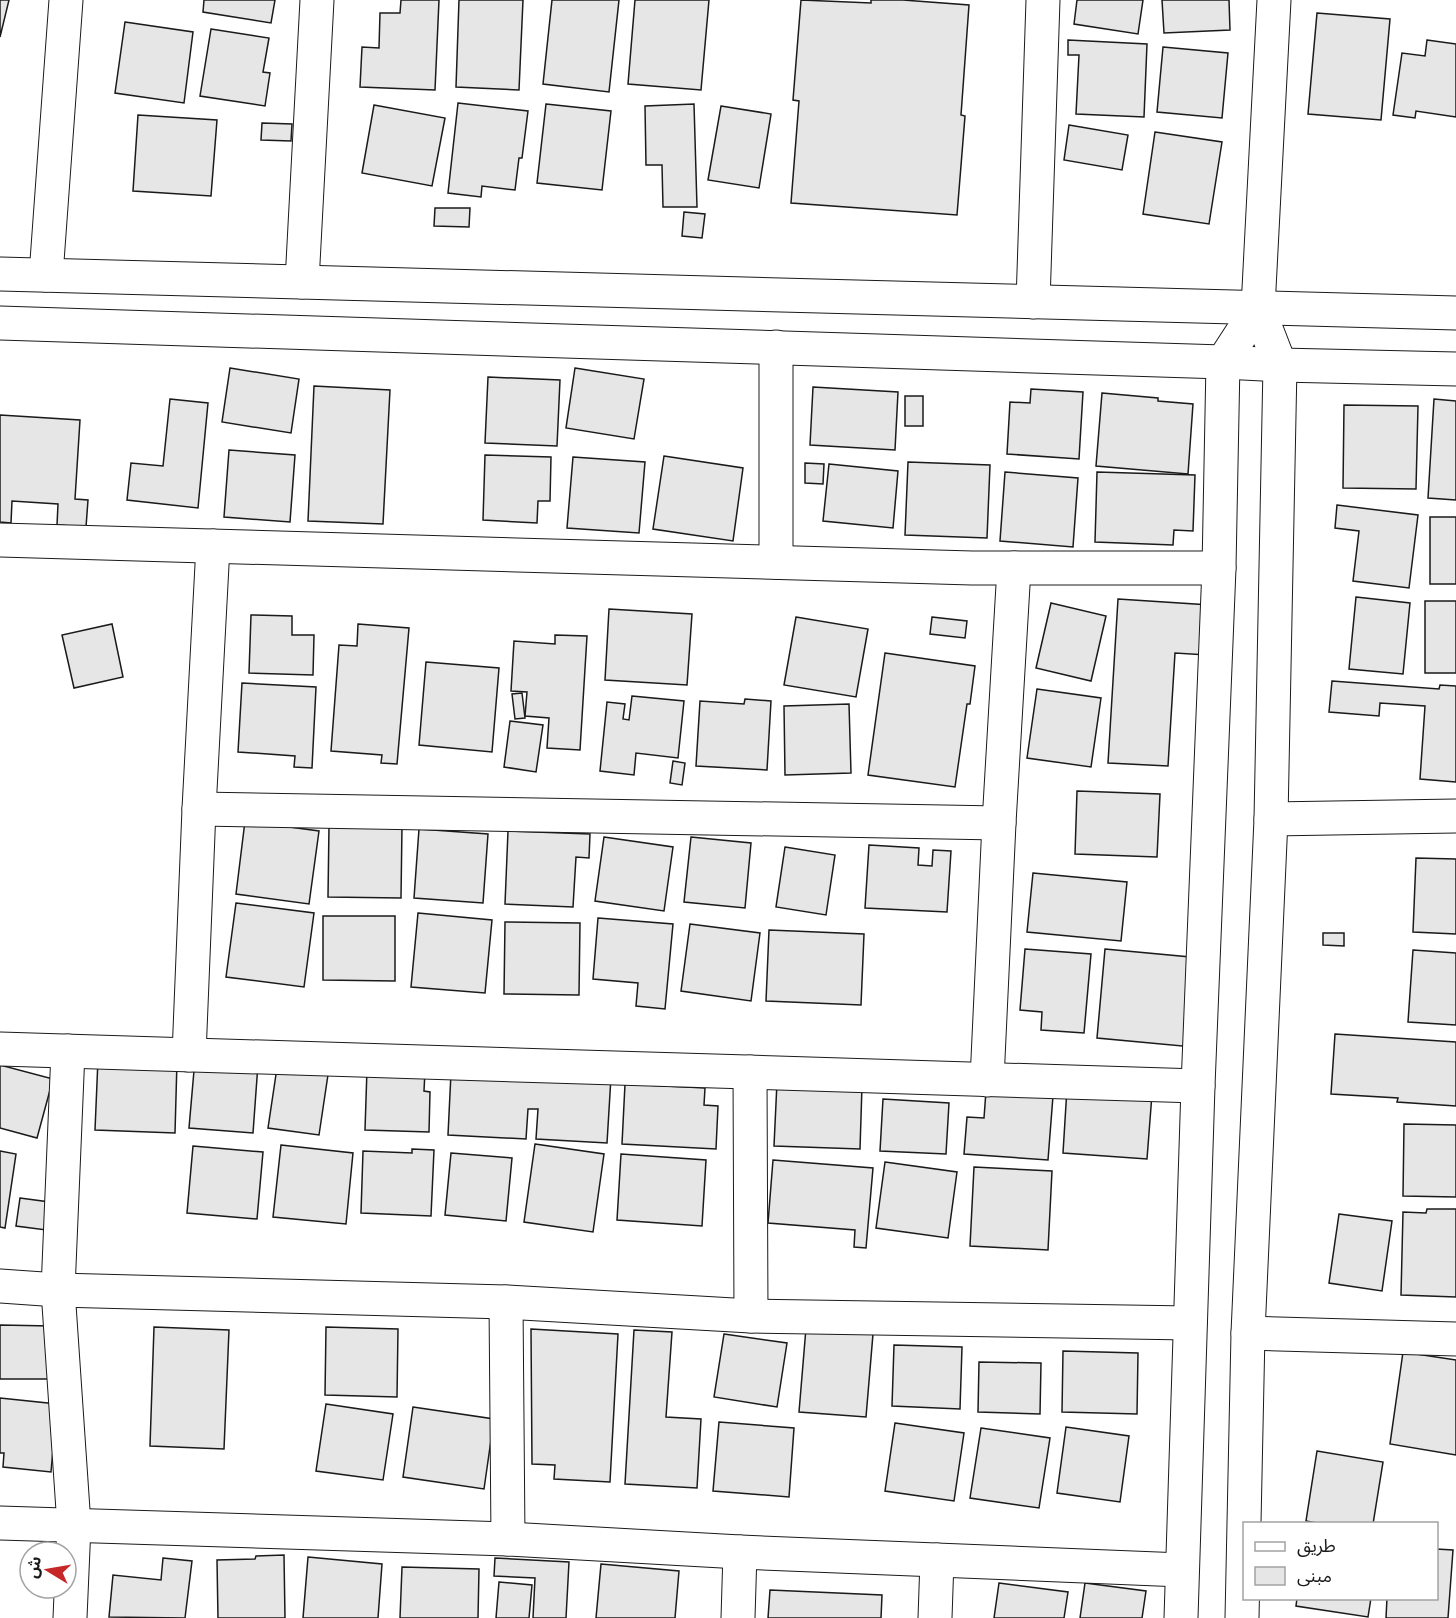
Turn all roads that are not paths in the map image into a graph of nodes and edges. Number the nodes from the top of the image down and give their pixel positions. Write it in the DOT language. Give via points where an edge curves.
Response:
graph roads {
  1 [pos="66,0"];
  2 [pos="318,0"];
  3 [pos="1043,0"];
  4 [pos="1275,0"];
  5 [pos="0,274"];
  6 [pos="46,275"];
  7 [pos="302,282"];
  8 [pos="1033,302"];
  9 [pos="1258,308"];
  10 [pos="1456,313"];
  11 [pos="0,323"];
  12 [pos="776,347"];
  13 [pos="1223,362"];
  14 [pos="1280,365"];
  15 [pos="1456,369"];
  16 [pos="0,540"];
  17 [pos="213,546"];
  18 [pos="776,562"];
  19 [pos="1219,567"];
  20 [pos="1014,568"];
  21 [pos="199,809"];
  22 [pos="1456,816"];
  23 [pos="1271,819"];
  24 [pos="999,823"];
  25 [pos="0,1049"];
  26 [pos="68,1051"];
  27 [pos="189,1055"];
  28 [pos="750,1072"];
  29 [pos="987,1080"];
  30 [pos="1198,1086"];
  31 [pos="0,1286"];
  32 [pos="58,1290"];
  33 [pos="506,1302"];
  34 [pos="751,1316"];
  35 [pos="1190,1323"];
  36 [pos="1248,1333"];
  37 [pos="1456,1339"];
  38 [pos="1244,1522"];
  39 [pos="0,1523"];
  40 [pos="74,1526"];
  41 [pos="508,1539"];
  42 [pos="740,1552"];
  43 [pos="937,1560"];
  44 [pos="1182,1570"];
  45 [pos="1243,1570"];
  46 [pos="70,1618"];
  47 [pos="738,1618"];
  48 [pos="935,1618"];
  49 [pos="1181,1618"];
  50 [pos="1242,1618"];
  1 -- 6 [label="street"];
  2 -- 7 [label="street"];
  3 -- 8 [label="street"];
  4 -- 9 [label="street"];
  5 -- 6 [label="street"];
  6 -- 7 [label="street"];
  7 -- 8 [label="street"];
  8 -- 9 [label="street"];
  9 -- 10 [label="street"];
  9 -- 13 [label="street"];
  9 -- 14 [label="street"];
  11 -- 12 [label="street"];
  12 -- 13 [label="street"];
  12 -- 18 [label="street"];
  13 -- 14 [label="street"];
  13 -- 19 [label="street"];
  14 -- 15 [label="street"];
  14 -- 23 [label="street"];
  16 -- 17 [label="street"];
  17 -- 18 [label="street"];
  17 -- 21 [label="street"];
  18 -- 20 [label="street"];
  19 -- 20 [label="street"];
  19 -- 30 [label="street"];
  20 -- 24 [label="street"];
  21 -- 24 [label="street"];
  21 -- 27 [label="street"];
  22 -- 23 [label="street"];
  23 -- 36 [label="street"];
  24 -- 29 [label="street"];
  25 -- 26 [label="street"];
  26 -- 27 [label="street"];
  26 -- 32 [label="street"];
  27 -- 28 [label="street"];
  28 -- 29 [label="street"];
  28 -- 34 [label="street"];
  29 -- 30 [label="street"];
  30 -- 35 [label="street"];
  31 -- 32 [label="street"];
  32 -- 33 [label="street"];
  32 -- 40 [label="street"];
  33 -- 34 [label="street"];
  33 -- 41 [label="street"];
  34 -- 35 [label="street"];
  35 -- 44 [label="street"];
  36 -- 37 [label="street"];
  36 -- 38 [label="street"];
  39 -- 40 [label="street"];
  40 -- 41 [label="street"];
  40 -- 46 [label="street"];
  41 -- 42 [label="street"];
  42 -- 43 [label="street"];
  42 -- 47 [label="street"];
  43 -- 44 [label="street"];
  43 -- 48 [label="street"];
  44 -- 49 [label="street"];
  45 -- 50 [label="street"];
}
